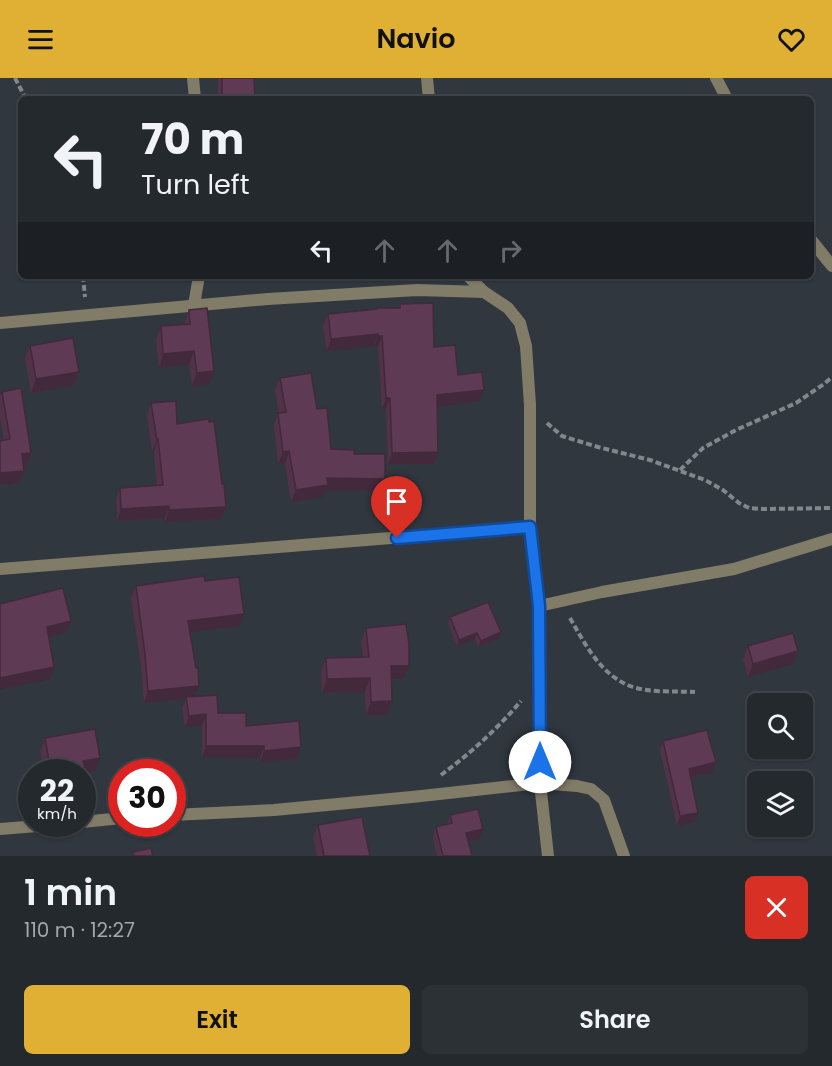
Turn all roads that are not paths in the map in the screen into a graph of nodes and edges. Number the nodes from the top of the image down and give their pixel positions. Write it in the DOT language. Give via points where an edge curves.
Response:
graph roads {
  1 [pos="193,78"];
  2 [pos="428,78"];
  3 [pos="716,78"];
  4 [pos="195,96"];
  5 [pos="429,96"];
  6 [pos="725,96"];
  7 [pos="814,244"];
  8 [pos="832,266"];
  9 [pos="198,279"];
  10 [pos="471,279"];
  11 [pos="484,292"];
  12 [pos="194,305"];
  13 [pos="0,323"];
  14 [pos="530,527"];
  15 [pos="832,539"];
  16 [pos="0,569"];
  17 [pos="539,606"];
  18 [pos="540,783"];
  19 [pos="186,814"];
  20 [pos="18,828"];
  21 [pos="0,829"];
  22 [pos="548,856"];
  23 [pos="624,856"];
  1 -- 4 [label="street"];
  2 -- 5 [label="street"];
  3 -- 6 [label="street"];
  7 -- 8 [label="street"];
  9 -- 12 [label="street"];
  10 -- 11 [label="street"];
  11 -- 12 [label="street" via="417,290"];
  11 -- 14 [label="street" via="508,308 519,323 526,346"];
  12 -- 13 [label="street"];
  14 -- 16 [label="street"];
  14 -- 17 [label="street"];
  15 -- 17 [label="street" via="734,569"];
  17 -- 18 [label="street"];
  18 -- 19 [label="street" via="274,810"];
  18 -- 22 [label="street"];
  18 -- 23 [label="street" via="591,789 604,800"];
  20 -- 21 [label="street"];
}
